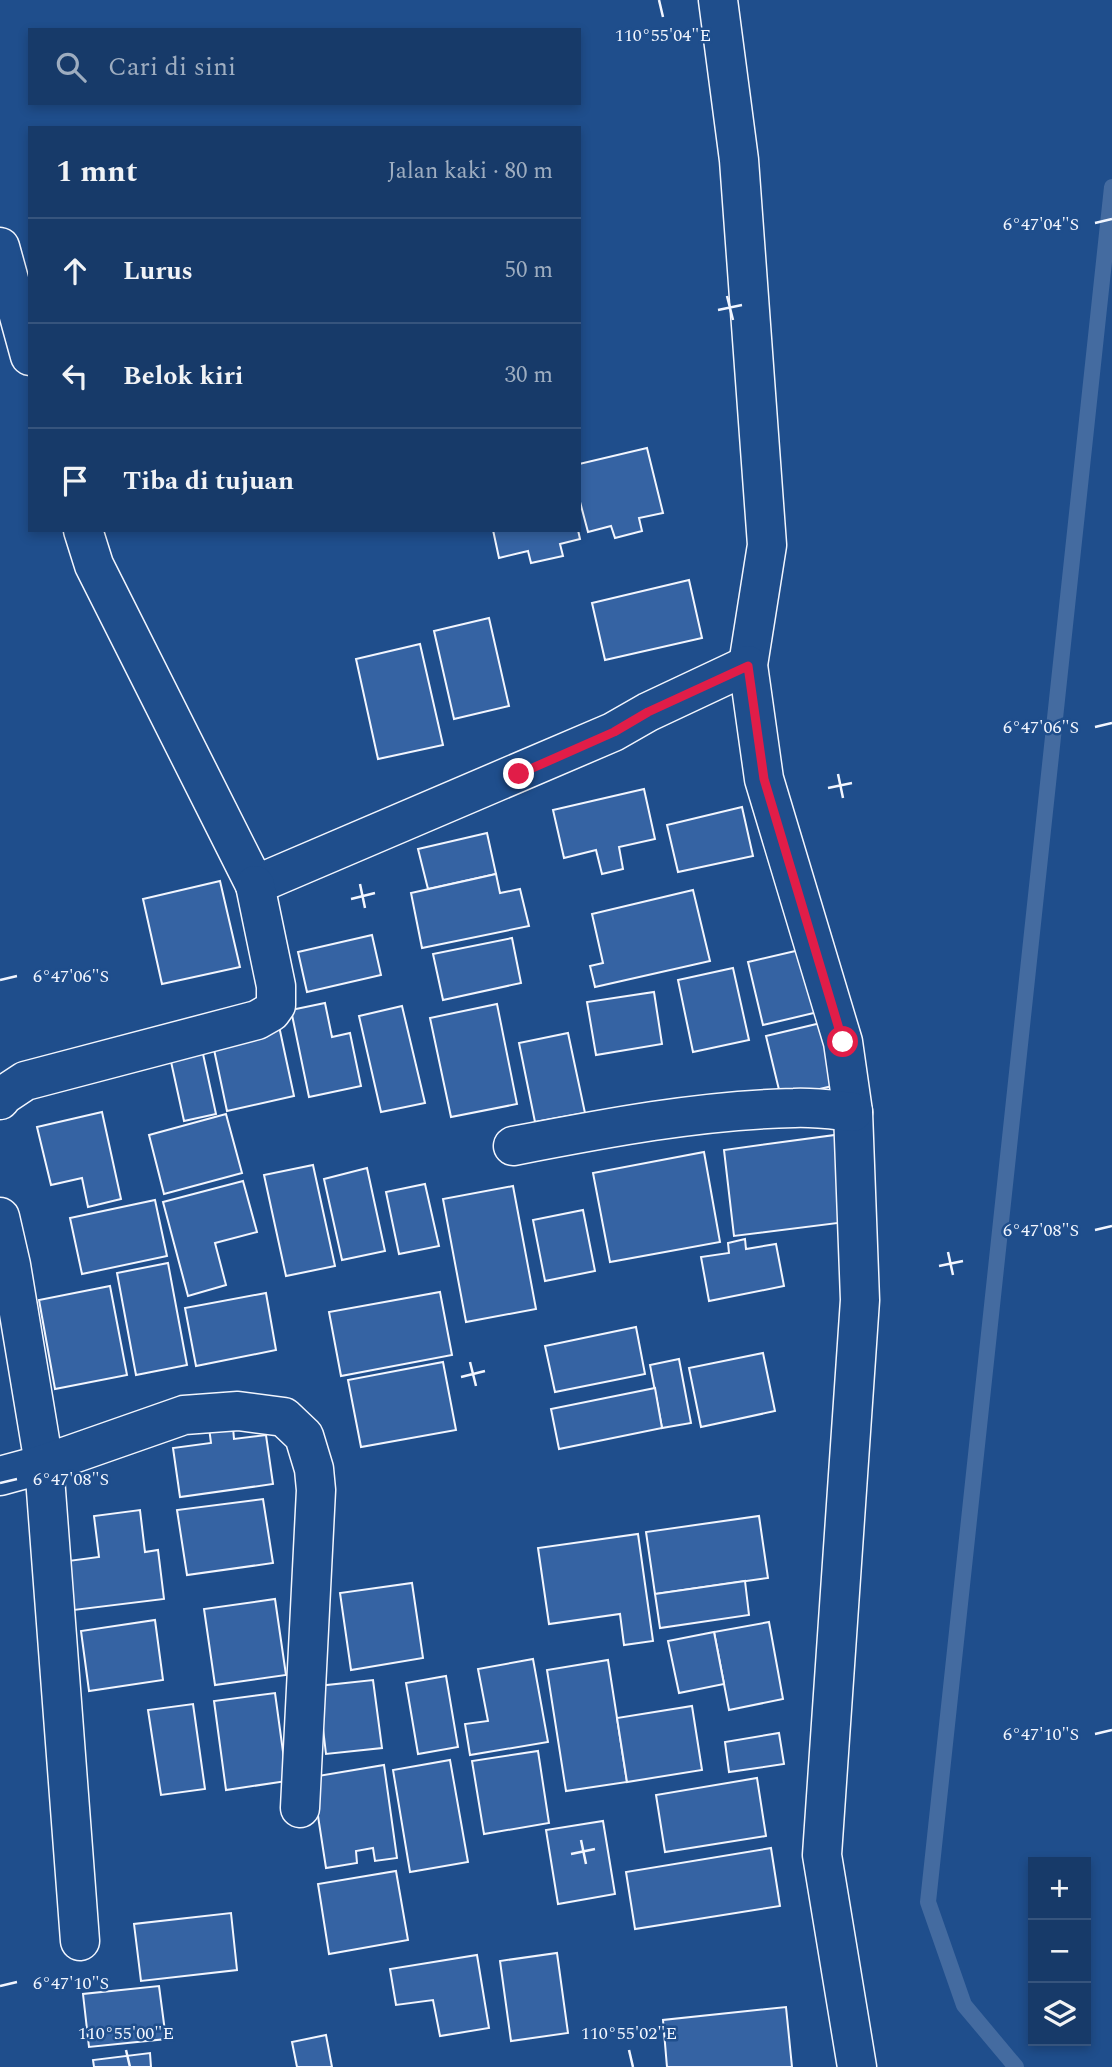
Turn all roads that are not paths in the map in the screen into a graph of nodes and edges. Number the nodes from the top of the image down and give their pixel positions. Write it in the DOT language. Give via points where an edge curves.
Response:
graph roads {
  1 [pos="718,0"];
  2 [pos="0,247"];
  3 [pos="28,349"];
  4 [pos="84,532"];
  5 [pos="748,666"];
  6 [pos="255,885"];
  7 [pos="0,1100"];
  8 [pos="853,1112"];
  9 [pos="513,1146"];
  10 [pos="0,1217"];
  11 [pos="44,1464"];
  12 [pos="0,1476"];
  13 [pos="300,1808"];
  14 [pos="80,1941"];
  15 [pos="857,2067"];
  1 -- 5 [label="street" via="739,160 767,545"];
  2 -- 3 [label="street"];
  4 -- 6 [label="street" via="94,565"];
  5 -- 6 [label="street" via="614,732"];
  5 -- 8 [label="street" via="764,779 843,1042"];
  6 -- 7 [label="street" via="276,986 276,1005 271,1012 257,1020 25,1081"];
  8 -- 9 [label="street" via="796,1108 687,1116"];
  8 -- 15 [label="street" via="860,1300 822,1855"];
  10 -- 11 [label="street"];
  11 -- 12 [label="street"];
  11 -- 13 [label="street" via="184,1415 238,1411 284,1417 304,1436 316,1490"];
  11 -- 14 [label="street"];
}
